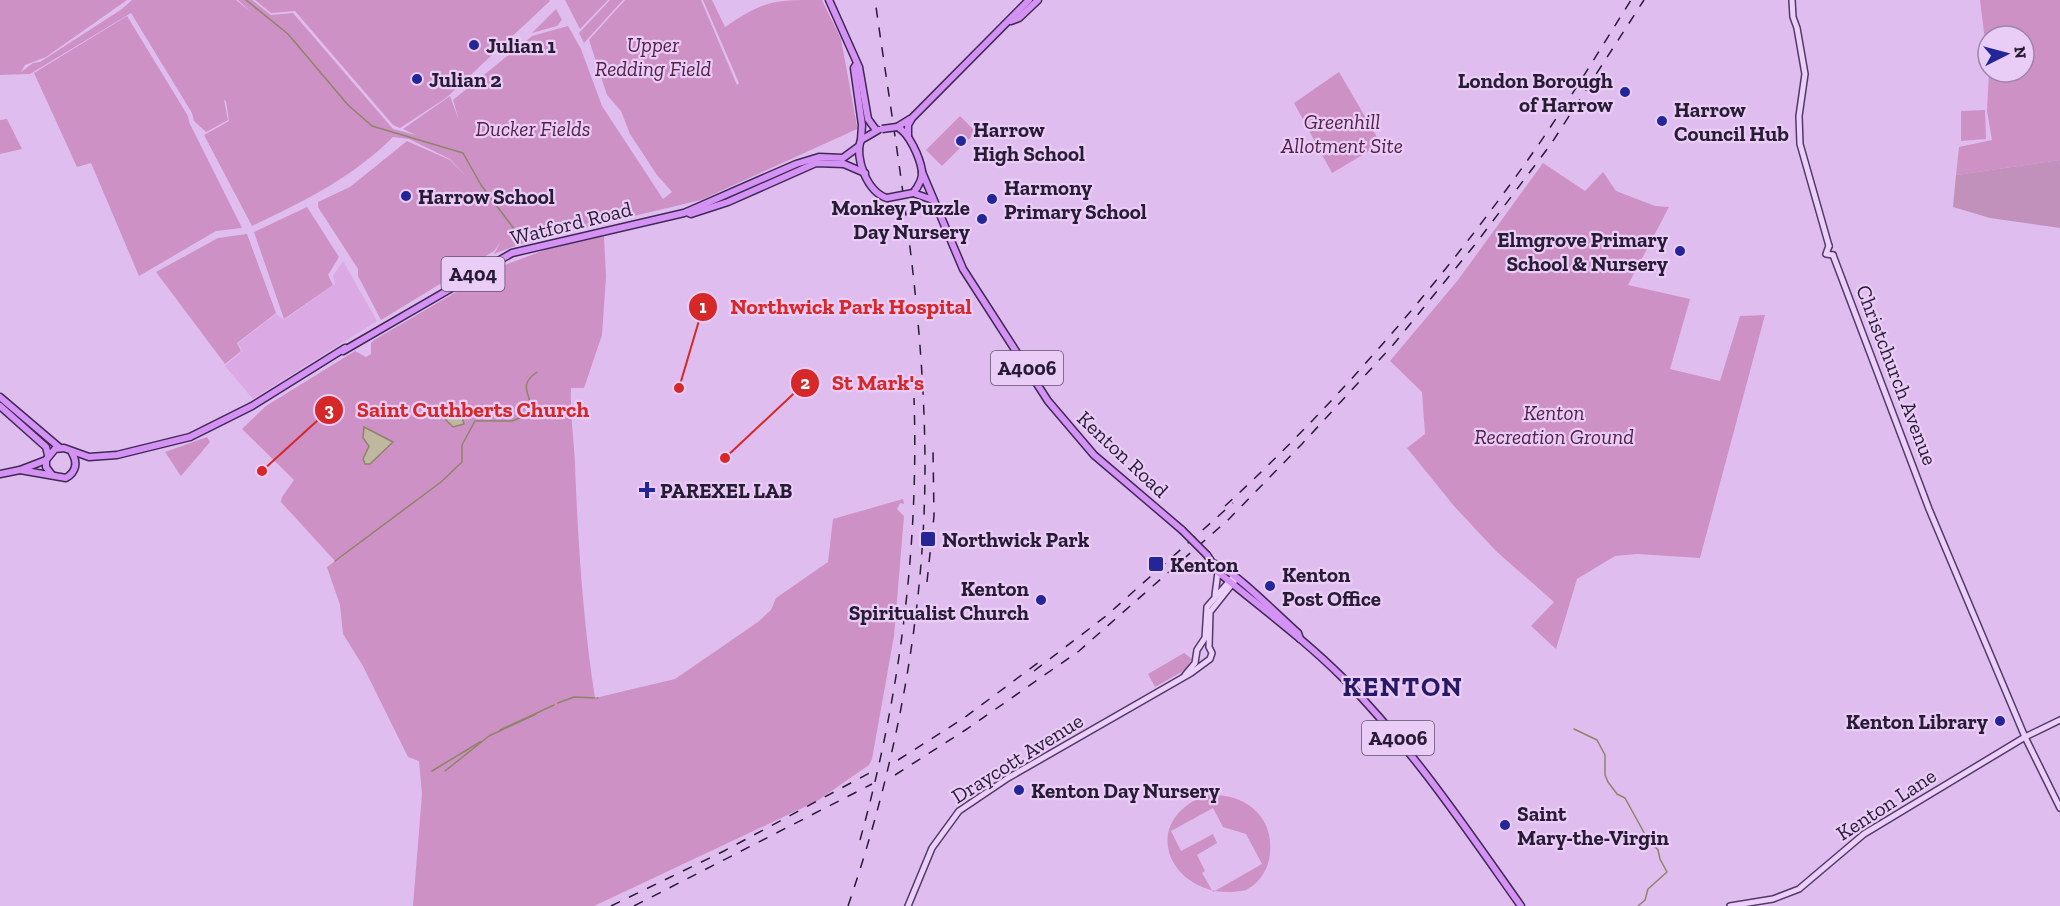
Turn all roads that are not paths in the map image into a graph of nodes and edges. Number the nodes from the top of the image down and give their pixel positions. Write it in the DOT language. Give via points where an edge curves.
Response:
graph roads {
  1 [pos="829,0"];
  2 [pos="1029,0"];
  3 [pos="1038,0"];
  4 [pos="1792,0"];
  5 [pos="1011,21"];
  6 [pos="856,65"];
  7 [pos="912,118"];
  8 [pos="897,127"];
  9 [pos="879,130"];
  10 [pos="908,136"];
  11 [pos="861,140"];
  12 [pos="858,147"];
  13 [pos="922,172"];
  14 [pos="865,173"];
  15 [pos="913,193"];
  16 [pos="933,200"];
  17 [pos="687,213"];
  18 [pos="0,397"];
  19 [pos="0,406"];
  20 [pos="60,448"];
  21 [pos="72,453"];
  22 [pos="89,457"];
  23 [pos="47,458"];
  24 [pos="76,465"];
  25 [pos="20,470"];
  26 [pos="0,474"];
  27 [pos="52,475"];
  28 [pos="1215,564"];
  29 [pos="1218,572"];
  30 [pos="1233,580"];
  31 [pos="1215,595"];
  32 [pos="1202,645"];
  33 [pos="1209,647"];
  34 [pos="1197,658"];
  35 [pos="1204,661"];
  36 [pos="1185,675"];
  37 [pos="2060,720"];
  38 [pos="2025,737"];
  39 [pos="2060,808"];
  40 [pos="908,906"];
  41 [pos="1521,906"];
  42 [pos="1730,906"];
  1 -- 6 [label="main road" via="849,39"];
  2 -- 5 [label="main road"];
  3 -- 5 [label="main road"];
  4 -- 38 [label="street, Christchurch Avenue" via="1805,74 1799,138 1829,246 1826,254 1833,255 1930,507"];
  5 -- 7 [label="main road"];
  6 -- 9 [label="main road" via="868,119"];
  6 -- 11 [label="main road"];
  7 -- 8 [label="main road"];
  7 -- 10 [label="main road"];
  8 -- 9 [label="main road, bridge"];
  8 -- 10 [label="main road"];
  9 -- 11 [label="main road"];
  10 -- 13 [label="main road"];
  11 -- 12 [label="main road"];
  12 -- 14 [label="main road"];
  12 -- 17 [label="main road, Watford Road / A404" via="843,158 819,157 796,164"];
  13 -- 15 [label="main road"];
  13 -- 16 [label="main road, Kenton Road / A4006"];
  14 -- 15 [label="main road, bridge" via="879,195 886,198"];
  14 -- 17 [label="main road, Watford Road / A404" via="844,164 816,164 717,206"];
  15 -- 16 [label="main road"];
  16 -- 28 [label="main road, Kenton Road / A4006, bridge" via="963,268 1048,401 1094,455 1182,530"];
  17 -- 22 [label="main road, Watford Road / A404" via="512,252 210,429 137,452"];
  18 -- 20 [label="main road"];
  19 -- 23 [label="main road" via="46,447"];
  20 -- 21 [label="main road"];
  20 -- 23 [label="main road"];
  21 -- 22 [label="main road, Watford Road / A404"];
  21 -- 24 [label="main road"];
  22 -- 24 [label="main road, Watford Road / A404"];
  23 -- 25 [label="main road"];
  23 -- 27 [label="main road"];
  24 -- 27 [label="main road" via="66,478"];
  25 -- 26 [label="main road"];
  25 -- 27 [label="main road"];
  28 -- 29 [label="main road, Kenton Road / A4006"];
  28 -- 30 [label="main road, Kenton Road / A4006" via="1221,565"];
  29 -- 30 [label="main road, Kenton Road / A4006"];
  29 -- 31 [label="street"];
  30 -- 31 [label="street"];
  30 -- 33 [label="street" via="1210,612"];
  30 -- 41 [label="main road, Kenton Road / A4006" via="1298,633 1402,743 1454,809"];
  31 -- 32 [label="street, Draycott Avenue" via="1205,612"];
  32 -- 33 [label="street"];
  32 -- 34 [label="street, Draycott Avenue"];
  33 -- 35 [label="street" via="1211,657"];
  34 -- 35 [label="street"];
  34 -- 36 [label="street, Draycott Avenue"];
  35 -- 36 [label="street, Draycott Avenue"];
  36 -- 40 [label="street, Draycott Avenue" via="1008,778 959,811 932,848"];
  37 -- 38 [label="street, Kenton Lane"];
  38 -- 39 [label="street, Christchurch Avenue"];
  38 -- 42 [label="street, Kenton Lane" via="1864,834 1799,889 1773,899"];
}
